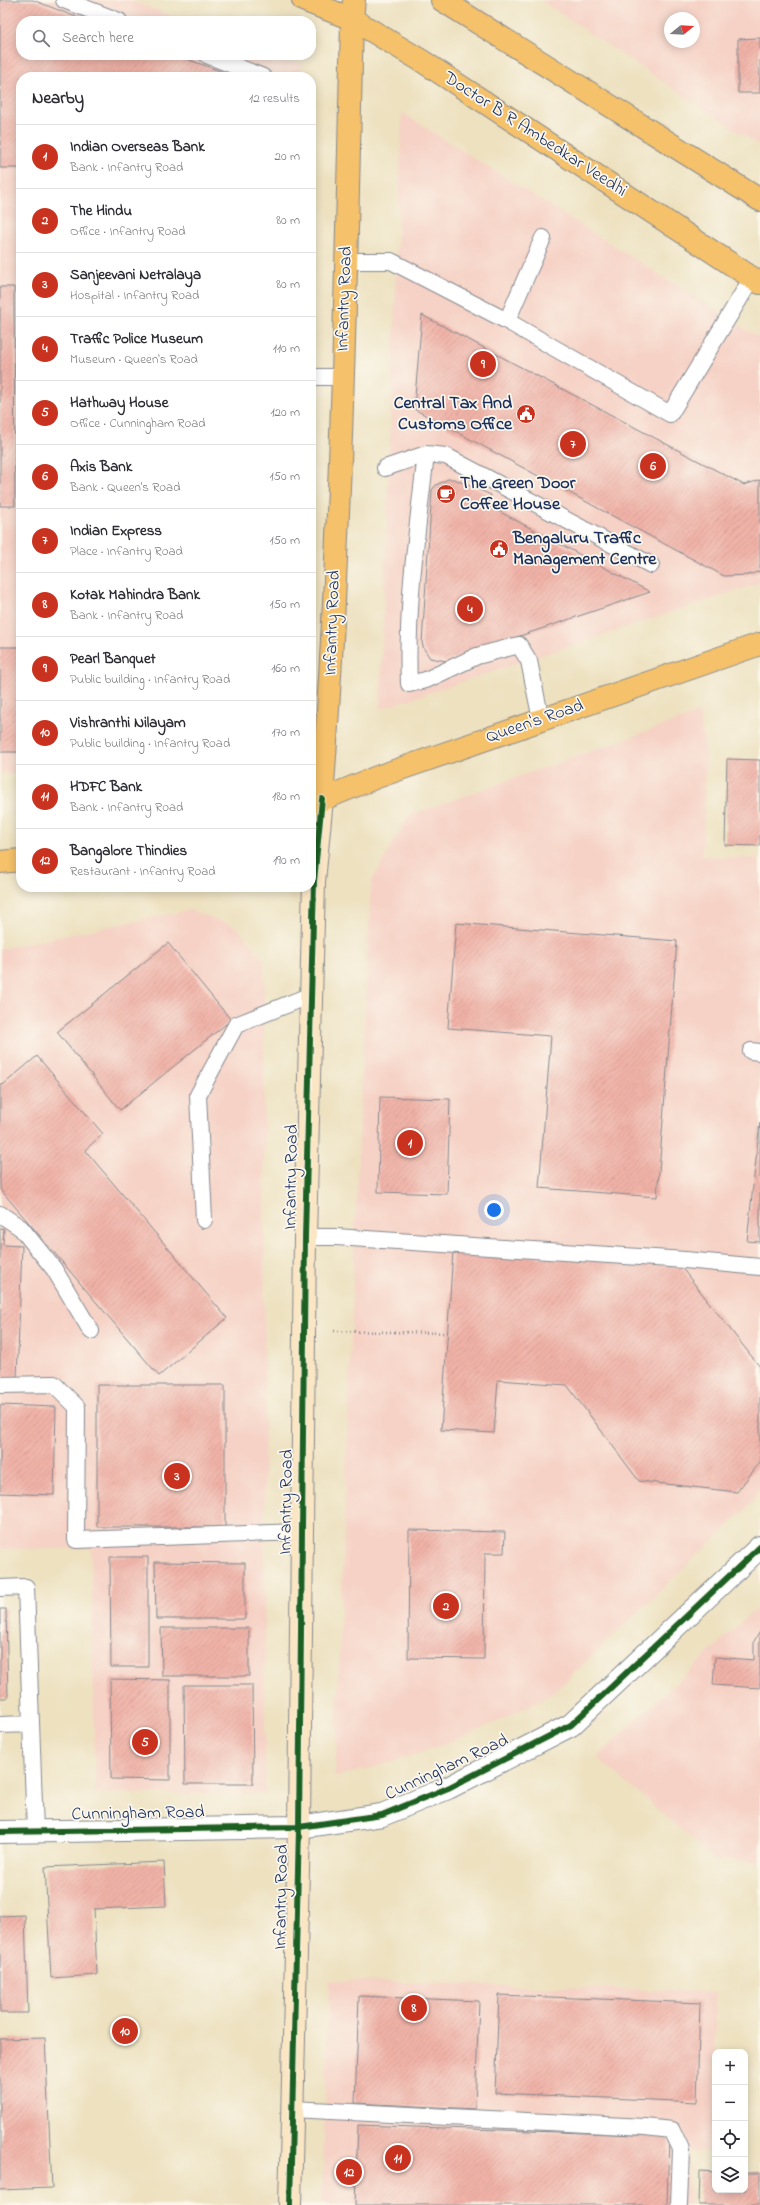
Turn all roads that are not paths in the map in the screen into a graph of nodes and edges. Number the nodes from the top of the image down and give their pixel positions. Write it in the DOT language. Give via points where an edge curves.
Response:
graph roads {
  1 [pos="64,0"];
  2 [pos="304,0"];
  3 [pos="442,0"];
  4 [pos="86,4"];
  5 [pos="353,9"];
  6 [pos="109,16"];
  7 [pos="219,60"];
  8 [pos="250,72"];
  9 [pos="760,200"];
  10 [pos="543,238"];
  11 [pos="346,261"];
  12 [pos="756,280"];
  13 [pos="507,321"];
  14 [pos="316,377"];
  15 [pos="343,377"];
  16 [pos="426,454"];
  17 [pos="385,468"];
  18 [pos="652,565"];
  19 [pos="760,644"];
  20 [pos="541,720"];
  21 [pos="316,801"];
  22 [pos="16,860"];
  23 [pos="0,862"];
  24 [pos="314,892"];
  25 [pos="311,995"];
  26 [pos="0,1214"];
  27 [pos="204,1220"];
  28 [pos="305,1237"];
  29 [pos="760,1267"];
  30 [pos="91,1331"];
  31 [pos="0,1385"];
  32 [pos="301,1532"];
  33 [pos="760,1547"];
  34 [pos="0,1588"];
  35 [pos="31,1724"];
  36 [pos="0,1725"];
  37 [pos="299,1827"];
  38 [pos="36,1831"];
  39 [pos="0,1832"];
  40 [pos="292,2109"];
  41 [pos="290,2205"];
  42 [pos="679,2205"];
  1 -- 4 [label="lane"];
  2 -- 5 [label="main road, Doctor B R Ambedkar Veedhi"];
  3 -- 9 [label="main road"];
  4 -- 6 [label="lane"];
  5 -- 11 [label="main road, Infantry Road"];
  5 -- 12 [label="main road, Doctor B R Ambedkar Veedhi" via="422,61"];
  7 -- 8 [label="lane"];
  10 -- 13 [label="lane"];
  11 -- 13 [label="lane" via="391,261"];
  11 -- 15 [label="main road, Infantry Road"];
  12 -- 13 [label="lane" via="670,414"];
  14 -- 15 [label="lane"];
  15 -- 21 [label="main road, Infantry Road" via="331,683"];
  16 -- 17 [label="lane"];
  16 -- 18 [label="lane" via="446,456"];
  16 -- 20 [label="lane" via="411,580 407,638 409,684 426,680 476,656 519,645 529,661"];
  19 -- 20 [label="main road, Queen's Road"];
  20 -- 21 [label="main road, Queen's Road"];
  22 -- 23 [label="main road"];
  24 -- 25 [label="street, Infantry Road"];
  25 -- 27 [label="lane" via="236,1024 198,1095"];
  25 -- 28 [label="street, Infantry Road"];
  26 -- 30 [label="lane" via="21,1228 54,1269"];
  28 -- 29 [label="lane" via="344,1237"];
  28 -- 32 [label="street, Infantry Road"];
  31 -- 32 [label="lane" via="54,1384 77,1407 76,1540"];
  32 -- 37 [label="street, Infantry Road"];
  33 -- 37 [label="street, Cunningham Road" via="570,1725 448,1788 382,1815"];
  34 -- 35 [label="lane" via="26,1587"];
  35 -- 36 [label="lane"];
  35 -- 38 [label="lane"];
  37 -- 38 [label="street, Cunningham Road"];
  37 -- 40 [label="street, Infantry Road"];
  38 -- 39 [label="street, Cunningham Road"];
  40 -- 41 [label="street, Infantry Road"];
  40 -- 42 [label="lane" via="672,2130 681,2149"];
}
